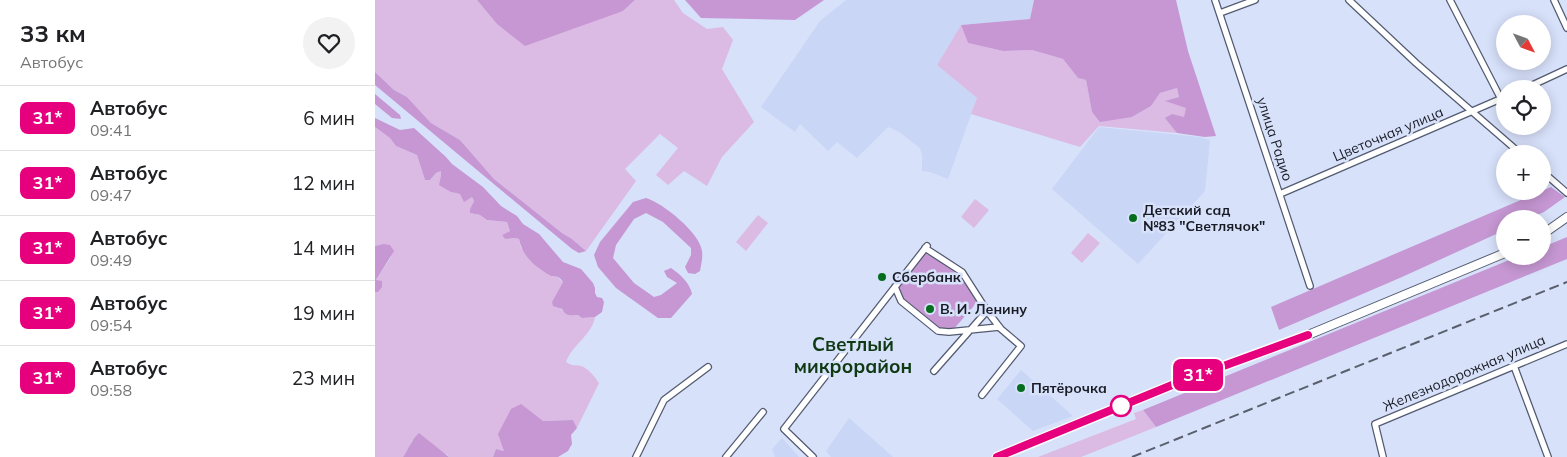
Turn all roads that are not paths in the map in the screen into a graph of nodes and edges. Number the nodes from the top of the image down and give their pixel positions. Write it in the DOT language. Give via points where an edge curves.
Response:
graph roads {
  1 [pos="1215,0"];
  2 [pos="1255,0"];
  3 [pos="1349,0"];
  4 [pos="1451,0"];
  5 [pos="1554,0"];
  6 [pos="1220,14"];
  7 [pos="1567,28"];
  8 [pos="1567,69"];
  9 [pos="1543,80"];
  10 [pos="1496,85"];
  11 [pos="1496,101"];
  12 [pos="1473,112"];
  13 [pos="1511,145"];
  14 [pos="1551,179"];
  15 [pos="1567,193"];
  16 [pos="1280,194"];
  17 [pos="1567,217"];
  18 [pos="1551,228"];
  19 [pos="1496,257"];
  20 [pos="1310,286"];
  21 [pos="895,287"];
  22 [pos="987,311"];
  23 [pos="999,327"];
  24 [pos="970,330"];
  25 [pos="1567,344"];
  26 [pos="1513,366"];
  27 [pos="708,367"];
  28 [pos="934,371"];
  29 [pos="982,395"];
  30 [pos="763,412"];
  31 [pos="637,457"];
  32 [pos="726,457"];
  33 [pos="813,457"];
  34 [pos="997,457"];
  35 [pos="1383,457"];
  36 [pos="1548,457"];
  1 -- 6 [label="street, улица Радио"];
  2 -- 6 [label="street"];
  3 -- 12 [label="street"];
  4 -- 10 [label="street"];
  5 -- 7 [label="street"];
  6 -- 16 [label="street, улица Радио"];
  8 -- 9 [label="street"];
  11 -- 12 [label="street, Цветочная улица"];
  12 -- 13 [label="street"];
  12 -- 16 [label="street, Цветочная улица"];
  14 -- 15 [label="street"];
  16 -- 20 [label="street, улица Радио"];
  17 -- 18 [label="main road"];
  19 -- 34 [label="main road" via="1308,335 1177,383"];
  21 -- 22 [label="street" via="926,247 962,272"];
  21 -- 24 [label="street" via="901,301 938,331"];
  21 -- 33 [label="street" via="784,429"];
  22 -- 23 [label="street"];
  22 -- 24 [label="street"];
  23 -- 24 [label="street"];
  23 -- 29 [label="street" via="1021,346"];
  24 -- 28 [label="street"];
  25 -- 26 [label="street, Железнодорожная улица"];
  26 -- 35 [label="street, Железнодорожная улица" via="1375,424"];
  26 -- 36 [label="street"];
  27 -- 31 [label="street" via="665,400"];
  30 -- 32 [label="street"];
}
